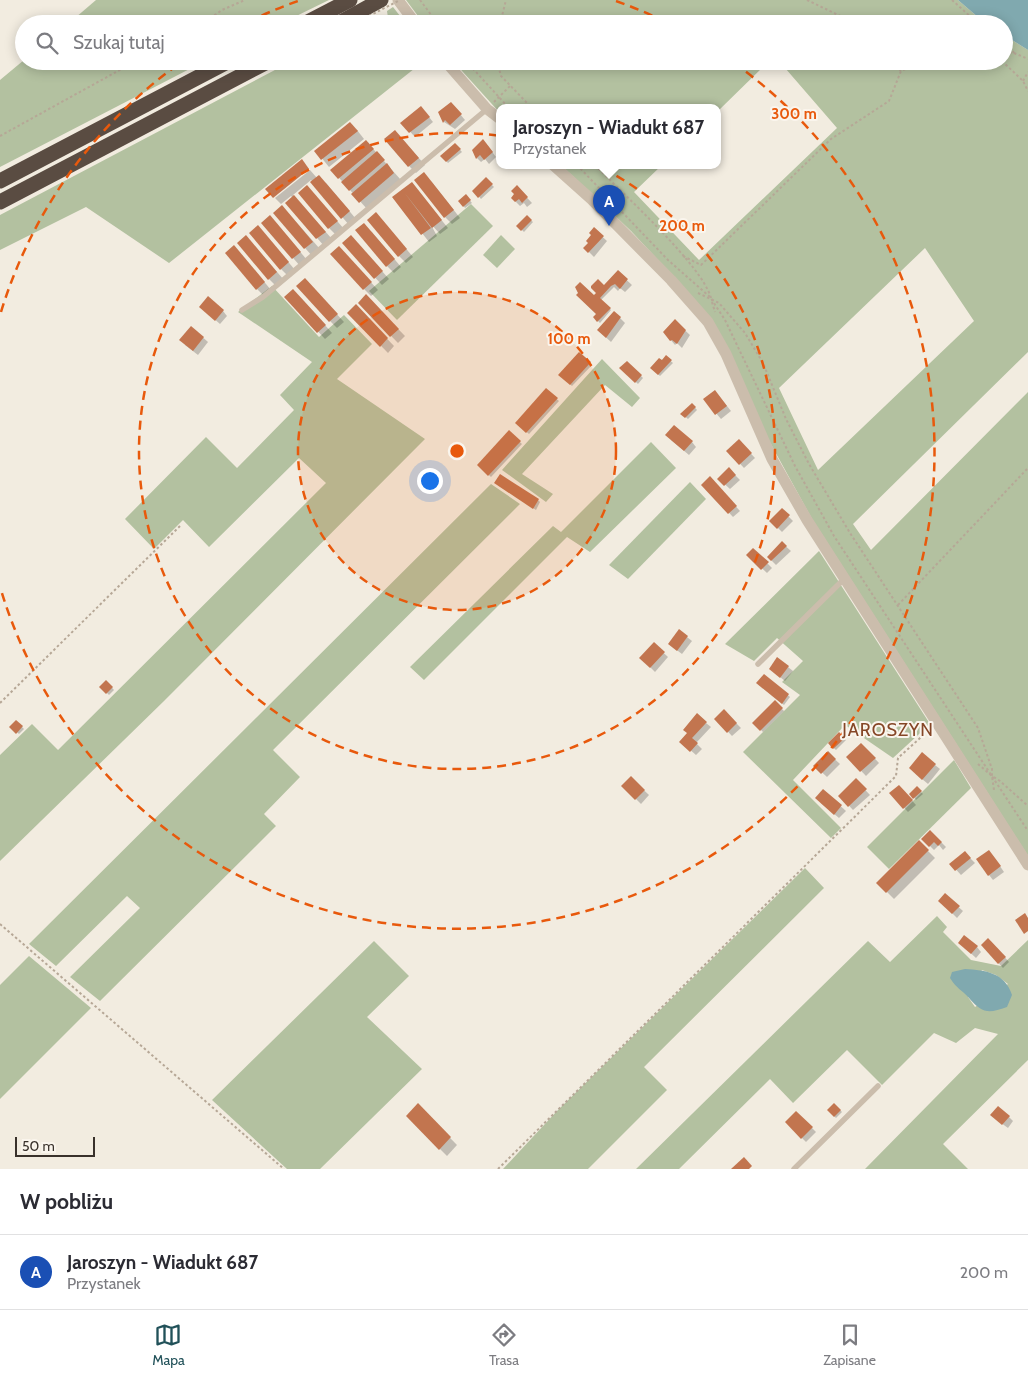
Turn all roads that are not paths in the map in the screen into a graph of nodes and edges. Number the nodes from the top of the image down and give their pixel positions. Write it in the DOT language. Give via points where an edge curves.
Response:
graph roads {
  1 [pos="350,0"];
  2 [pos="381,0"];
  3 [pos="399,0"];
  4 [pos="321,15"];
  5 [pos="360,15"];
  6 [pos="410,15"];
  7 [pos="212,70"];
  8 [pos="251,70"];
  9 [pos="453,70"];
  10 [pos="487,109"];
  11 [pos="496,117"];
  12 [pos="558,169"];
  13 [pos="0,181"];
  14 [pos="0,202"];
  15 [pos="242,310"];
  16 [pos="844,579"];
  17 [pos="758,664"];
  18 [pos="1028,864"];
  19 [pos="878,1086"];
  20 [pos="794,1169"];
  1 -- 4 [label="highway"];
  2 -- 5 [label="highway"];
  3 -- 6 [label="street"];
  7 -- 13 [label="highway"];
  8 -- 14 [label="highway"];
  9 -- 10 [label="street"];
  10 -- 11 [label="street"];
  10 -- 15 [label="lane"];
  12 -- 16 [label="street" via="591,198 708,322 726,354 772,459"];
  16 -- 17 [label="lane"];
  16 -- 18 [label="street"];
  19 -- 20 [label="lane"];
}
